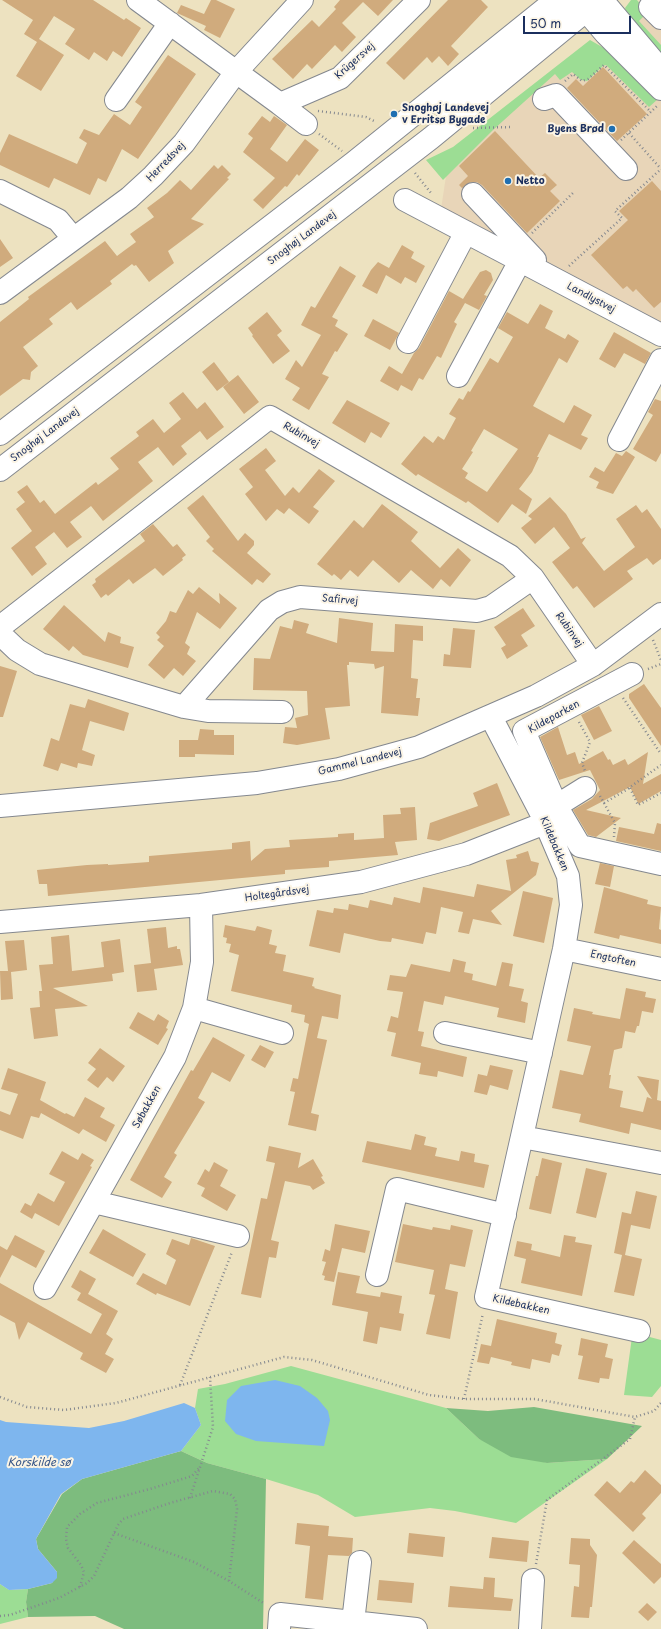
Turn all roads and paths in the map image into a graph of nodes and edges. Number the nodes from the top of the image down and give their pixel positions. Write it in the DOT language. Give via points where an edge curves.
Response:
graph roads {
  1 [pos="138,0"];
  2 [pos="302,0"];
  3 [pos="419,0"];
  4 [pos="556,0"];
  5 [pos="658,0"];
  6 [pos="588,2"];
  7 [pos="661,18"];
  8 [pos="170,23"];
  9 [pos="661,70"];
  10 [pos="236,72"];
  11 [pos="661,89"];
  12 [pos="550,97"];
  13 [pos="116,100"];
  14 [pos="661,103"];
  15 [pos="651,112"];
  16 [pos="294,115"];
  17 [pos="374,121"];
  18 [pos="511,127"];
  19 [pos="473,128"];
  20 [pos="629,133"];
  21 [pos="347,148"];
  22 [pos="619,161"];
  23 [pos="661,169"];
  24 [pos="0,191"];
  25 [pos="574,192"];
  26 [pos="473,194"];
  27 [pos="405,200"];
  28 [pos="466,232"];
  29 [pos="73,238"];
  30 [pos="525,255"];
  31 [pos="555,279"];
  32 [pos="0,293"];
  33 [pos="661,336"];
  34 [pos="408,342"];
  35 [pos="661,360"];
  36 [pos="458,376"];
  37 [pos="0,434"];
  38 [pos="619,440"];
  39 [pos="0,470"];
  40 [pos="533,578"];
  41 [pos="661,614"];
  42 [pos="0,627"];
  43 [pos="0,634"];
  44 [pos="593,664"];
  45 [pos="623,679"];
  46 [pos="184,707"];
  47 [pos="570,707"];
  48 [pos="282,712"];
  49 [pos="491,716"];
  50 [pos="661,754"];
  51 [pos="661,765"];
  52 [pos="590,785"];
  53 [pos="630,788"];
  54 [pos="661,793"];
  55 [pos="604,803"];
  56 [pos="0,806"];
  57 [pos="548,815"];
  58 [pos="611,853"];
  59 [pos="661,864"];
  60 [pos="201,905"];
  61 [pos="0,922"];
  62 [pos="564,949"];
  63 [pos="661,969"];
  64 [pos="194,1008"];
  65 [pos="282,1032"];
  66 [pos="445,1033"];
  67 [pos="541,1053"];
  68 [pos="522,1137"];
  69 [pos="661,1164"];
  70 [pos="94,1202"];
  71 [pos="505,1215"];
  72 [pos="238,1236"];
  73 [pos="377,1275"];
  74 [pos="45,1288"];
  75 [pos="486,1297"];
  76 [pos="639,1331"];
  77 [pos="210,1377"];
  78 [pos="180,1386"];
  79 [pos="0,1397"];
  80 [pos="464,1399"];
  81 [pos="661,1404"];
  82 [pos="635,1417"];
  83 [pos="200,1467"];
  84 [pos="190,1498"];
  85 [pos="114,1533"];
  86 [pos="360,1562"];
  87 [pos="533,1580"];
  88 [pos="229,1581"];
  89 [pos="80,1587"];
  90 [pos="0,1616"];
  91 [pos="280,1622"];
  92 [pos="353,1622"];
  93 [pos="416,1629"];
  94 [pos="530,1629"];
  1 -- 8 [label="street"];
  2 -- 10 [label="street, Herredsvej"];
  3 -- 16 [label="street, Krügersvej" via="340,78"];
  4 -- 37 [label="street" via="352,164"];
  5 -- 7 [label="street" via="650,7"];
  6 -- 9 [label="street"];
  6 -- 11 [label="street"];
  6 -- 39 [label="street, Snoghøj Landevej" via="431,138"];
  8 -- 10 [label="street"];
  8 -- 13 [label="street"];
  10 -- 16 [label="street"];
  10 -- 29 [label="street, Herredsvej" via="184,143 153,176 129,198"];
  12 -- 15 [label="path" via="573,74 582,81 588,79 604,64"];
  12 -- 22 [label="street"];
  14 -- 15 [label="path"];
  15 -- 20 [label="path"];
  16 -- 17 [label="path" via="312,110 366,117"];
  16 -- 21 [label="path" via="343,152"];
  18 -- 19 [label="path"];
  20 -- 22 [label="path" via="613,148"];
  20 -- 23 [label="path"];
  23 -- 31 [label="path" via="615,211 622,218"];
  24 -- 29 [label="street" via="58,220"];
  25 -- 30 [label="path"];
  26 -- 30 [label="street"];
  27 -- 28 [label="street, Landlystvej"];
  28 -- 30 [label="street, Landlystvej"];
  28 -- 34 [label="street"];
  29 -- 32 [label="street, Herredsvej"];
  30 -- 31 [label="street, Landlystvej"];
  30 -- 36 [label="street"];
  31 -- 33 [label="street, Landlystvej"];
  35 -- 38 [label="street"];
  40 -- 42 [label="street, Rubinvej" via="510,556 270,416"];
  40 -- 44 [label="street, Rubinvej"];
  40 -- 46 [label="street, Safirvej" via="491,608 477,611 300,597 282,602 269,610"];
  41 -- 44 [label="street, Gammel Landevej"];
  43 -- 46 [label="street" via="17,650 40,664"];
  44 -- 49 [label="street, Gammel Landevej" via="536,696"];
  45 -- 47 [label="street, Kildeparken"];
  45 -- 50 [label="path"];
  46 -- 48 [label="street" via="208,711"];
  47 -- 52 [label="path" via="590,742 582,763"];
  47 -- 57 [label="street, Kildeparken" via="524,732"];
  49 -- 56 [label="street, Gammel Landevej" via="419,746 338,769 257,784"];
  49 -- 57 [label="street, Kildebakken"];
  51 -- 53 [label="path"];
  52 -- 55 [label="path"];
  52 -- 57 [label="street"];
  53 -- 54 [label="path" via="638,805"];
  53 -- 55 [label="path"];
  55 -- 58 [label="path" via="616,829"];
  57 -- 58 [label="street, Kildeparken" via="580,846"];
  57 -- 60 [label="street, Holtegårdsvej" via="466,854 361,882"];
  57 -- 62 [label="street, Kildebakken" via="568,876 571,905"];
  58 -- 59 [label="street, Kildeparken"];
  60 -- 61 [label="street, Holtegårdsvej"];
  60 -- 64 [label="street, Søbakken" via="202,962"];
  62 -- 63 [label="street, Engtoften"];
  62 -- 67 [label="street, Kildebakken"];
  64 -- 65 [label="street"];
  64 -- 70 [label="street, Søbakken" via="175,1057"];
  66 -- 67 [label="street"];
  67 -- 68 [label="street, Kildebakken"];
  68 -- 69 [label="street"];
  68 -- 71 [label="street, Kildebakken"];
  70 -- 72 [label="street"];
  70 -- 74 [label="street, Søbakken"];
  71 -- 73 [label="street" via="397,1189"];
  71 -- 75 [label="street, Kildebakken"];
  72 -- 78 [label="path"];
  75 -- 76 [label="street, Kildebakken"];
  75 -- 80 [label="path"];
  77 -- 78 [label="path"];
  77 -- 80 [label="path" via="284,1357 312,1360 428,1395"];
  77 -- 83 [label="path" via="213,1427"];
  78 -- 79 [label="path" via="116,1403 64,1410 27,1407"];
  80 -- 82 [label="path" via="535,1399"];
  81 -- 82 [label="path" via="654,1411"];
  82 -- 87 [label="path" via="630,1439 547,1500"];
  83 -- 84 [label="path"];
  83 -- 89 [label="path" via="192,1476 97,1503 80,1514 67,1527 66,1538 68,1548 84,1572"];
  84 -- 85 [label="path" via="123,1519"];
  84 -- 88 [label="path" via="213,1491 230,1494 235,1498 237,1509"];
  85 -- 88 [label="path" via="194,1562"];
  85 -- 89 [label="path" via="94,1576"];
  86 -- 92 [label="street"];
  87 -- 94 [label="street"];
  88 -- 91 [label="path"];
  89 -- 90 [label="path" via="59,1598"];
  91 -- 92 [label="street"];
  92 -- 93 [label="street"];
}
